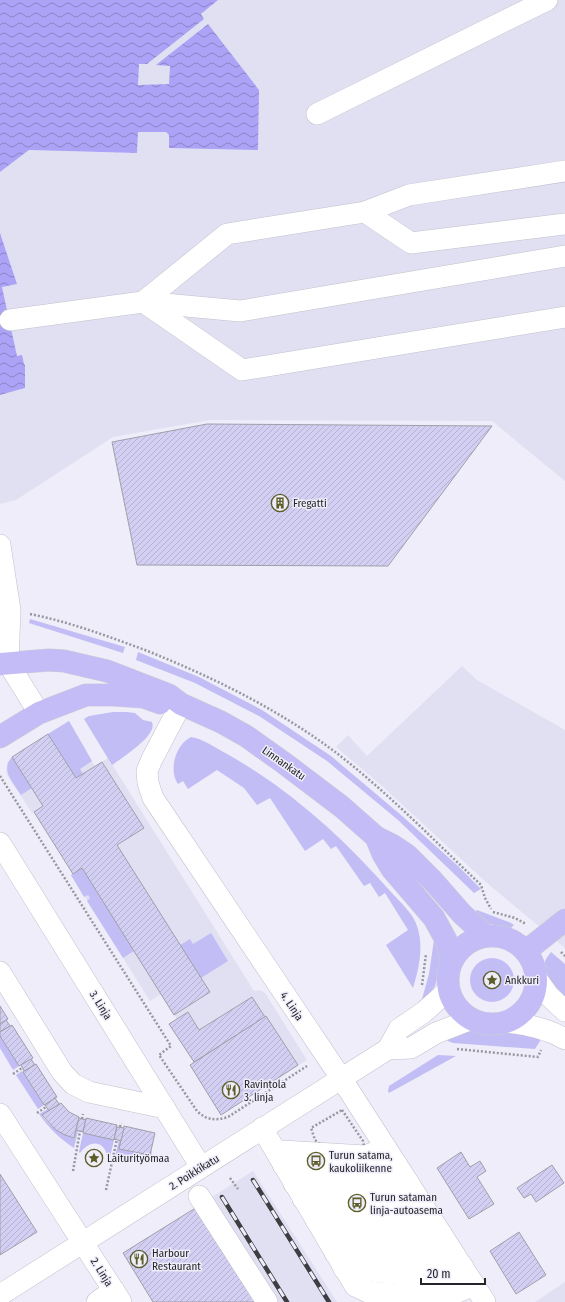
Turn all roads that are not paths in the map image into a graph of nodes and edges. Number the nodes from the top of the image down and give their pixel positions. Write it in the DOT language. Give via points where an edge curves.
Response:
graph roads {
  1 [pos="547,0"];
  2 [pos="317,114"];
  3 [pos="565,171"];
  4 [pos="365,212"];
  5 [pos="565,224"];
  6 [pos="565,256"];
  7 [pos="143,302"];
  8 [pos="565,317"];
  9 [pos="10,320"];
  10 [pos="0,545"];
  11 [pos="4,664"];
  12 [pos="181,704"];
  13 [pos="39,713"];
  14 [pos="0,737"];
  15 [pos="376,837"];
  16 [pos="0,843"];
  17 [pos="565,920"];
  18 [pos="486,936"];
  19 [pos="526,951"];
  20 [pos="452,961"];
  21 [pos="0,972"];
  22 [pos="536,978"];
  23 [pos="449,987"];
  24 [pos="565,1011"];
  25 [pos="472,1019"];
  26 [pos="505,1022"];
  27 [pos="565,1039"];
  28 [pos="388,1049"];
  29 [pos="341,1078"];
  30 [pos="165,1108"];
  31 [pos="0,1114"];
  32 [pos="262,1128"];
  33 [pos="279,1158"];
  34 [pos="201,1167"];
  35 [pos="299,1191"];
  36 [pos="414,1191"];
  37 [pos="199,1196"];
  38 [pos="316,1220"];
  39 [pos="84,1242"];
  40 [pos="335,1254"];
  41 [pos="458,1259"];
  42 [pos="479,1293"];
  43 [pos="0,1295"];
  44 [pos="118,1296"];
  45 [pos="97,1302"];
  46 [pos="267,1302"];
  1 -- 2 [label="street"];
  3 -- 4 [label="street" via="409,195"];
  4 -- 5 [label="street" via="411,242"];
  4 -- 7 [label="street" via="227,234"];
  6 -- 7 [label="street" via="240,311"];
  7 -- 8 [label="street" via="242,370"];
  7 -- 9 [label="street"];
  10 -- 11 [label="street" via="10,610"];
  11 -- 12 [label="main road, Linnankatu" via="49,660 93,667 169,695"];
  11 -- 13 [label="street"];
  12 -- 13 [label="main road, Linnankatu" via="114,694 86,695"];
  12 -- 15 [label="main road, Linnankatu" via="221,722 252,741 314,784"];
  12 -- 29 [label="street, 4. Linja" via="147,771 153,798"];
  13 -- 14 [label="main road, Linnankatu"];
  15 -- 18 [label="main road, Linnankatu" via="407,855"];
  15 -- 20 [label="main road, Linnankatu" via="392,869 434,918 446,940"];
  16 -- 30 [label="street, 3. Linja"];
  17 -- 19 [label="main road"];
  18 -- 19 [label="main road" via="501,937"];
  18 -- 20 [label="main road" via="472,940 460,949"];
  19 -- 22 [label="main road" via="533,963"];
  20 -- 23 [label="main road"];
  21 -- 30 [label="street" via="62,1072 73,1084 89,1092"];
  22 -- 24 [label="street" via="549,996"];
  22 -- 26 [label="main road" via="535,992 528,1005 518,1015"];
  23 -- 25 [label="main road" via="454,1001"];
  23 -- 28 [label="street, 2. Poikkikatu" via="424,1012 399,1029"];
  25 -- 26 [label="main road" via="494,1024"];
  25 -- 28 [label="street, 2. Poikkikatu" via="436,1033 411,1048"];
  26 -- 27 [label="street" via="543,1029"];
  28 -- 29 [label="street, 2. Poikkikatu"];
  29 -- 32 [label="street, 2. Poikkikatu"];
  29 -- 36 [label="street, 4. Linja"];
  30 -- 34 [label="street, 3. Linja"];
  31 -- 39 [label="street, 2. Linja"];
  32 -- 33 [label="street"];
  32 -- 34 [label="street, 2. Poikkikatu"];
  33 -- 35 [label="street"];
  33 -- 36 [label="street" via="376,1173"];
  34 -- 39 [label="street, 2. Poikkikatu"];
  35 -- 36 [label="street" via="398,1208"];
  35 -- 38 [label="street"];
  36 -- 38 [label="street" via="409,1225"];
  36 -- 40 [label="street" via="420,1242"];
  36 -- 41 [label="street, 4. Linja"];
  37 -- 46 [label="street"];
  38 -- 40 [label="street"];
  39 -- 43 [label="street, 2. Poikkikatu"];
  39 -- 44 [label="street, 2. Linja"];
  40 -- 41 [label="street" via="442,1277"];
  40 -- 42 [label="street" via="355,1286 368,1292 439,1297"];
  41 -- 42 [label="street, 4. Linja"];
  44 -- 45 [label="street"];
}
